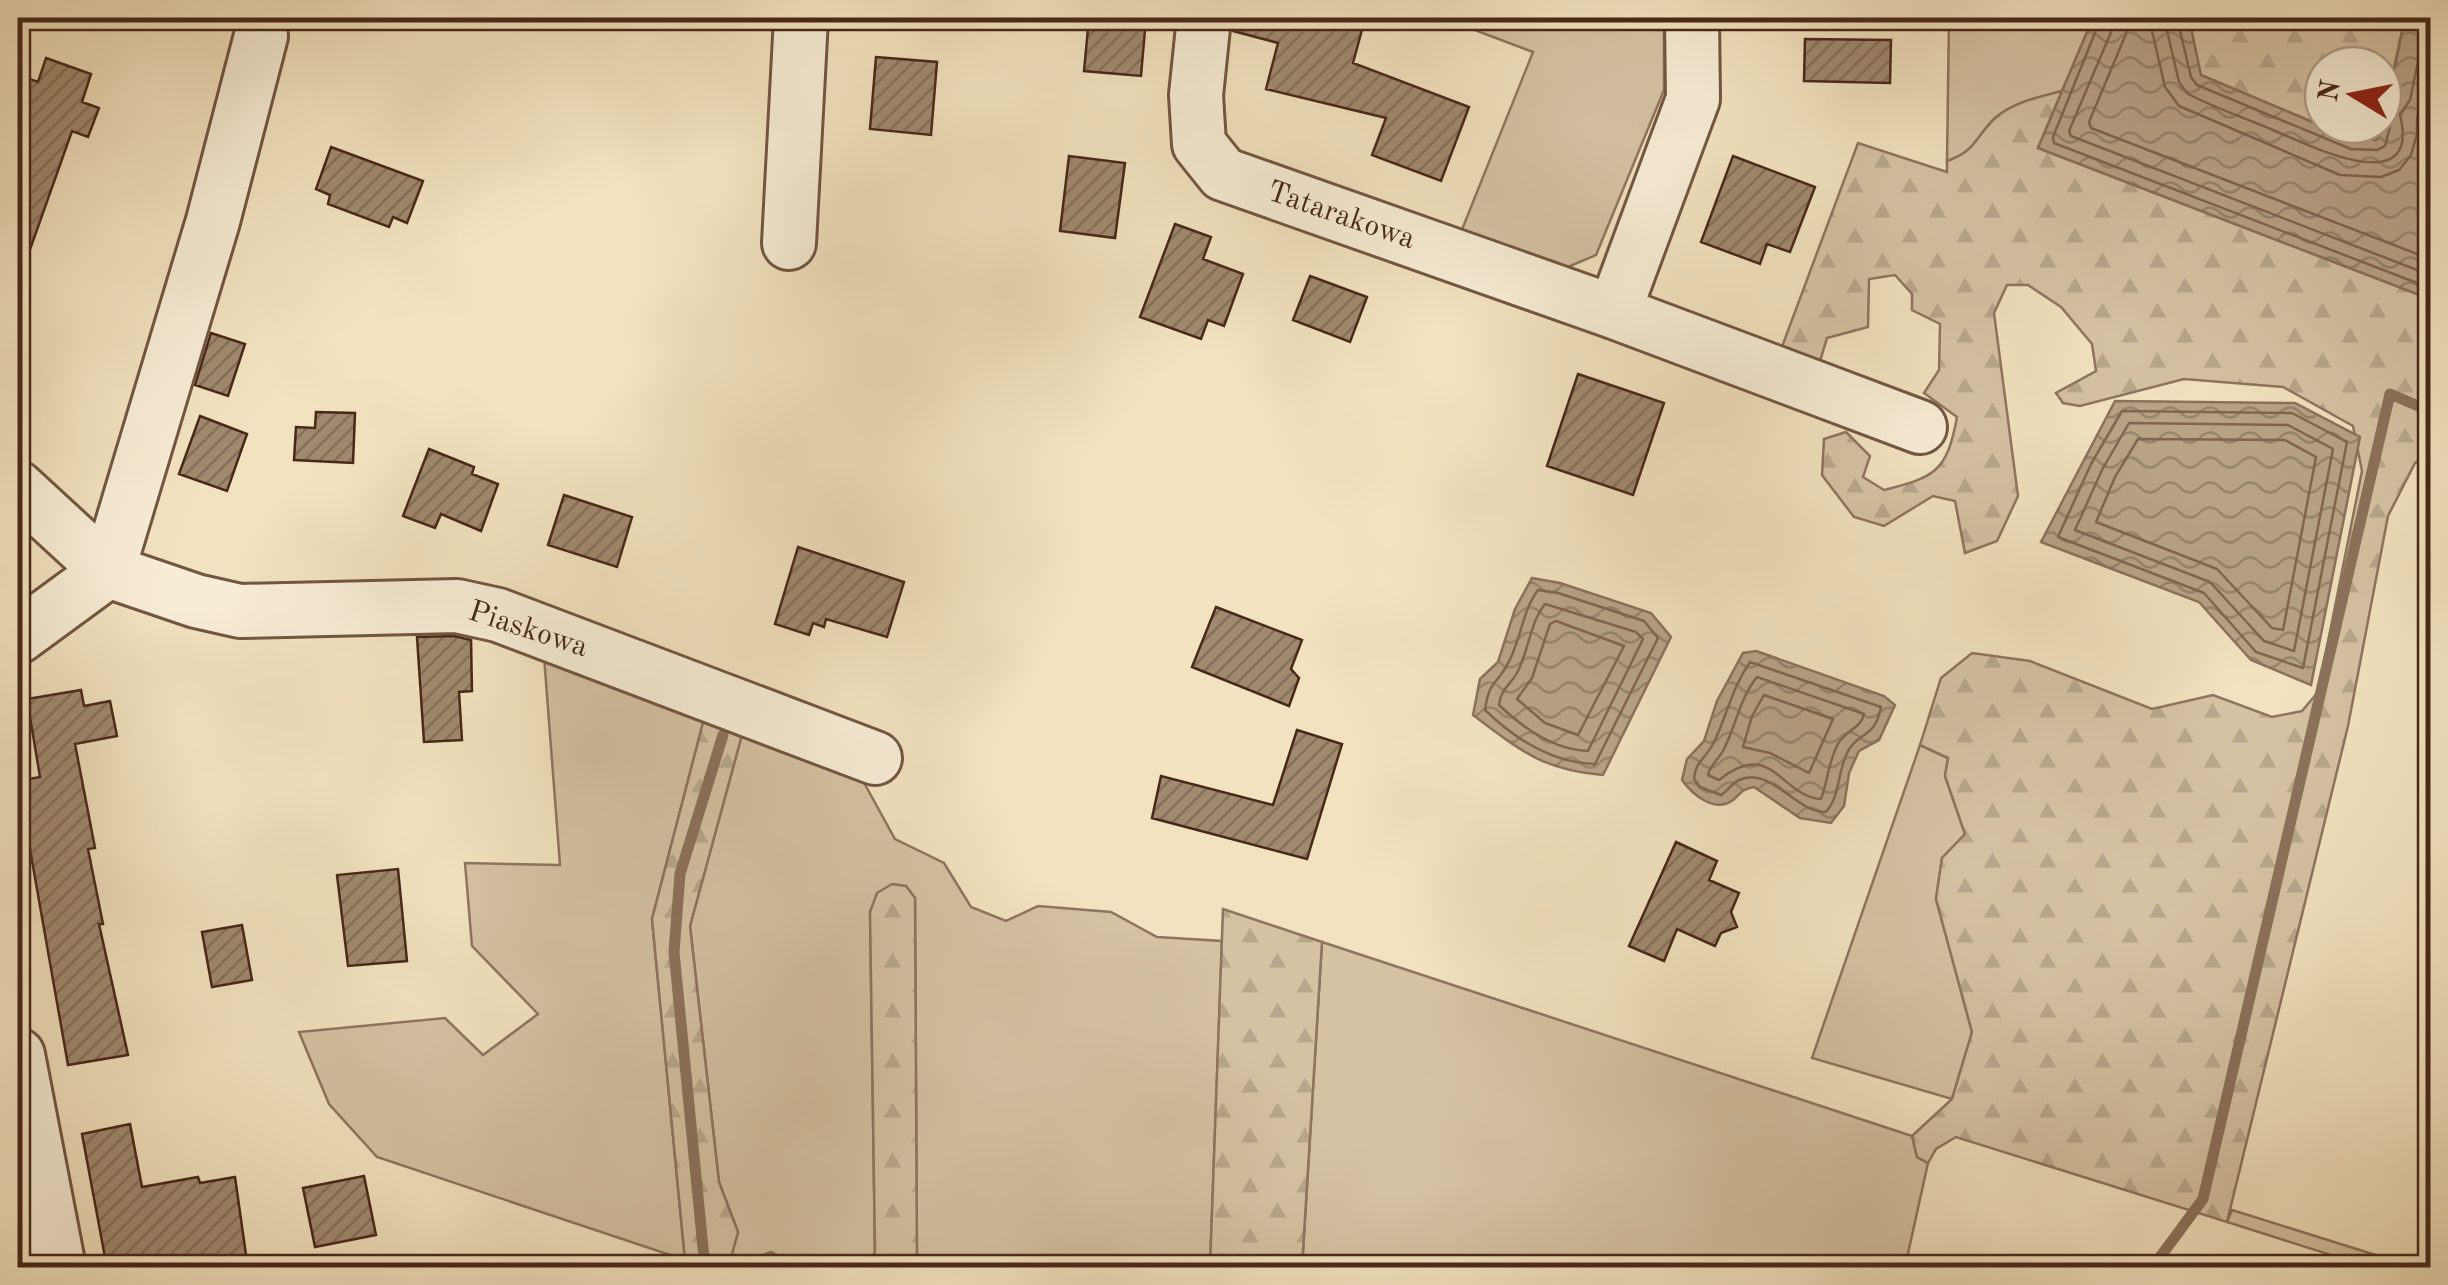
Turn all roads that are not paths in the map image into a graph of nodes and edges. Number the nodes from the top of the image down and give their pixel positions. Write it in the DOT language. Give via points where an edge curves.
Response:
graph roads {
  1 [pos="802,18"];
  2 [pos="1204,18"];
  3 [pos="1692,18"];
  4 [pos="261,36"];
  5 [pos="789,242"];
  6 [pos="1614,312"];
  7 [pos="1920,427"];
  8 [pos="18,488"];
  9 [pos="108,571"];
  10 [pos="18,637"];
  11 [pos="875,758"];
  12 [pos="18,1055"];
  13 [pos="60,1268"];
  1 -- 5 [label="street"];
  2 -- 6 [label="street, Tatarakowa" via="1199,144 1222,174"];
  3 -- 6 [label="street" via="1692,99"];
  4 -- 9 [label="street" via="214,221"];
  6 -- 7 [label="street, Tatarakowa"];
  8 -- 9 [label="street, Piaskowa"];
  9 -- 10 [label="street"];
  9 -- 11 [label="street, Piaskowa" via="240,610 458,606 498,615"];
  12 -- 13 [label="street"];
}
